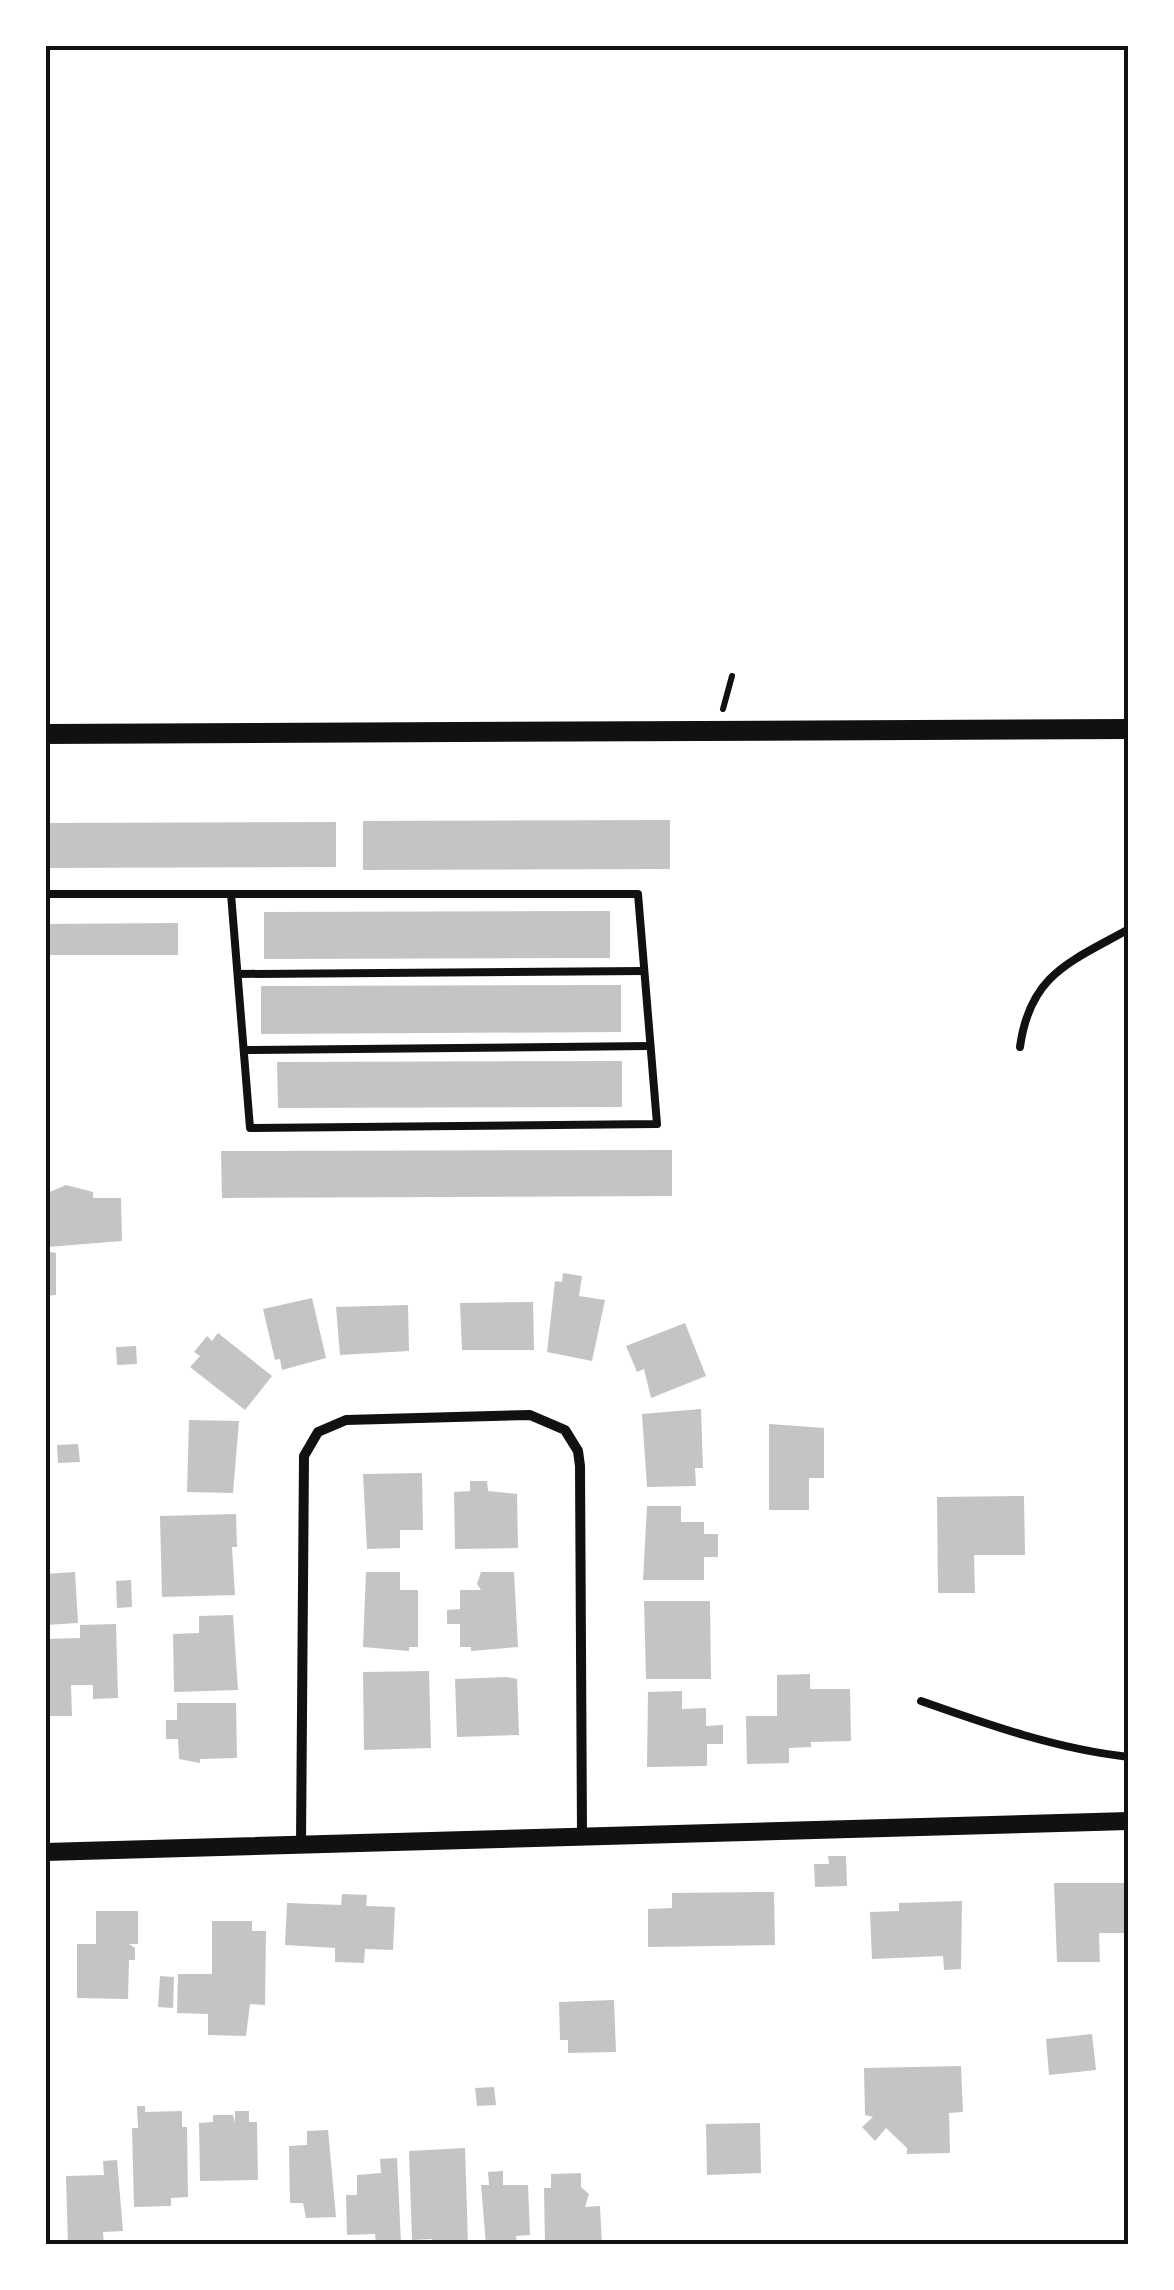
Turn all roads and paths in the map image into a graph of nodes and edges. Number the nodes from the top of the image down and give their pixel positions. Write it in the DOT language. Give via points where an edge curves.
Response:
graph roads {
  1 [pos="1129,728"];
  2 [pos="45,734"];
  3 [pos="45,894"];
  4 [pos="231,894"];
  5 [pos="1129,929"];
  6 [pos="644,971"];
  7 [pos="238,974"];
  8 [pos="650,1046"];
  9 [pos="1020,1047"];
  10 [pos="244,1050"];
  11 [pos="921,1700"];
  12 [pos="1129,1757"];
  13 [pos="1129,1821"];
  14 [pos="582,1834"];
  15 [pos="301,1844"];
  16 [pos="45,1852"];
  1 -- 2 [label="main road"];
  3 -- 4 [label="lane"];
  4 -- 6 [label="lane" via="638,894"];
  4 -- 7 [label="lane"];
  5 -- 9 [label="lane" via="1045,982 1025,1011"];
  6 -- 7 [label="lane"];
  6 -- 8 [label="lane"];
  7 -- 10 [label="lane"];
  8 -- 10 [label="lane"];
  8 -- 10 [label="lane" via="656,1124 250,1128"];
  11 -- 12 [label="lane" via="993,1727"];
  13 -- 14 [label="street"];
  14 -- 15 [label="street"];
  14 -- 15 [label="street" via="578,1451 565,1430 530,1415 365,1419 329,1424 310,1442 302,1472"];
  15 -- 16 [label="street"];
}
